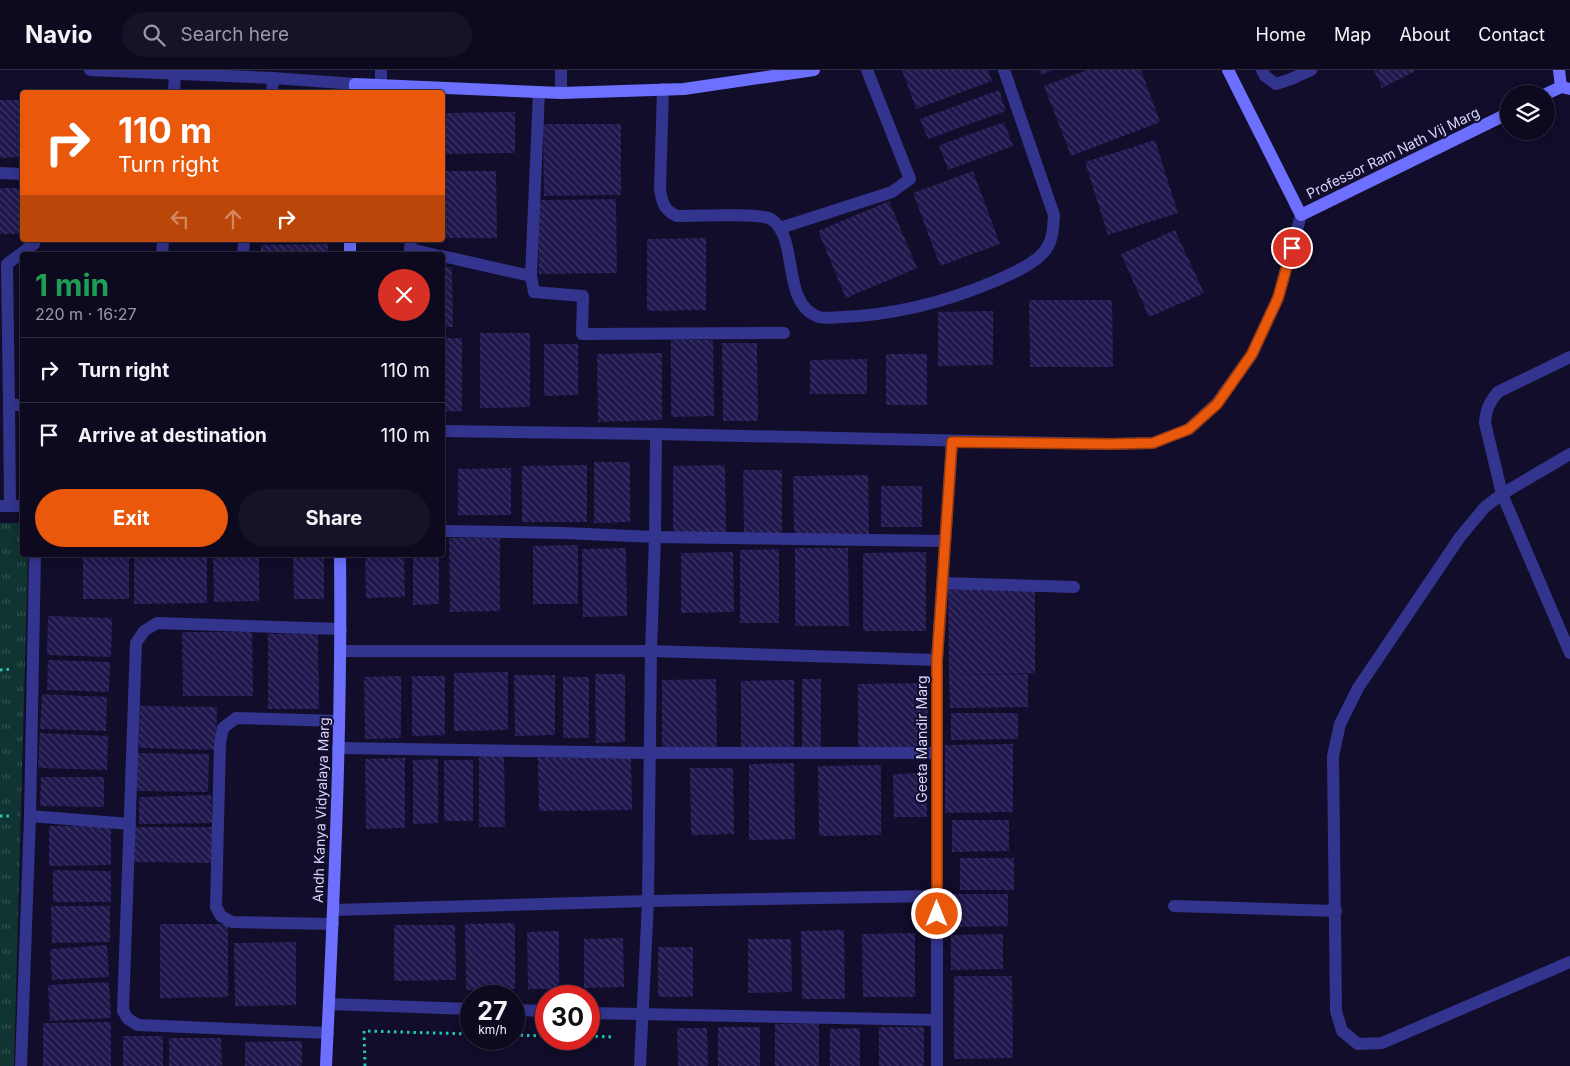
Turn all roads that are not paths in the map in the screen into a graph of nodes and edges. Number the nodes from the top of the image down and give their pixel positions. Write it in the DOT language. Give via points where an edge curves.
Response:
graph roads {
  1 [pos="90,70"];
  2 [pos="381,70"];
  3 [pos="561,70"];
  4 [pos="814,70"];
  5 [pos="867,70"];
  6 [pos="1004,70"];
  7 [pos="1228,70"];
  8 [pos="1262,70"];
  9 [pos="1311,70"];
  10 [pos="1559,70"];
  11 [pos="175,74"];
  12 [pos="308,75"];
  13 [pos="273,78"];
  14 [pos="381,85"];
  15 [pos="355,88"];
  16 [pos="1566,88"];
  17 [pos="662,89"];
  18 [pos="174,90"];
  19 [pos="272,90"];
  20 [pos="539,92"];
  21 [pos="561,93"];
  22 [pos="1500,117"];
  23 [pos="0,173"];
  24 [pos="20,174"];
  25 [pos="1301,215"];
  26 [pos="780,228"];
  27 [pos="34,242"];
  28 [pos="411,242"];
  29 [pos="22,252"];
  30 [pos="423,252"];
  31 [pos="20,253"];
  32 [pos="445,257"];
  33 [pos="4,264"];
  34 [pos="531,276"];
  35 [pos="784,333"];
  36 [pos="1570,357"];
  37 [pos="9,405"];
  38 [pos="20,405"];
  39 [pos="445,432"];
  40 [pos="656,434"];
  41 [pos="952,442"];
  42 [pos="1570,454"];
  43 [pos="1502,494"];
  44 [pos="11,506"];
  45 [pos="445,531"];
  46 [pos="655,536"];
  47 [pos="945,541"];
  48 [pos="35,557"];
  49 [pos="340,557"];
  50 [pos="942,583"];
  51 [pos="1074,587"];
  52 [pos="341,629"];
  53 [pos="341,651"];
  54 [pos="651,651"];
  55 [pos="1570,653"];
  56 [pos="937,660"];
  57 [pos="338,721"];
  58 [pos="338,748"];
  59 [pos="650,753"];
  60 [pos="937,753"];
  61 [pos="30,816"];
  62 [pos="130,824"];
  63 [pos="937,896"];
  64 [pos="648,901"];
  65 [pos="1174,906"];
  66 [pos="333,910"];
  67 [pos="1336,911"];
  68 [pos="333,924"];
  69 [pos="1570,962"];
  70 [pos="329,1004"];
  71 [pos="460,1009"];
  72 [pos="600,1013"];
  73 [pos="643,1015"];
  74 [pos="937,1020"];
  75 [pos="328,1033"];
  76 [pos="21,1066"];
  77 [pos="326,1066"];
  78 [pos="640,1066"];
  79 [pos="937,1066"];
  1 -- 11 [label="street"];
  2 -- 14 [label="street"];
  3 -- 21 [label="street"];
  4 -- 17 [label="street" via="684,89"];
  5 -- 26 [label="street" via="910,179 892,192"];
  6 -- 26 [label="street" via="1054,215 1052,238 1041,256 1018,271 965,294 918,307 866,316 820,317 805,308 796,291"];
  7 -- 25 [label="street, Professor Ram Nath Vij Marg"];
  8 -- 9 [label="street" via="1276,84"];
  10 -- 16 [label="street"];
  11 -- 13 [label="street"];
  11 -- 18 [label="street"];
  12 -- 13 [label="street"];
  12 -- 15 [label="street"];
  13 -- 19 [label="street"];
  14 -- 15 [label="street"];
  14 -- 20 [label="street"];
  17 -- 21 [label="street"];
  17 -- 26 [label="street" via="660,189 667,211 677,216 770,218"];
  20 -- 21 [label="street"];
  20 -- 34 [label="street"];
  22 -- 25 [label="street, Professor Ram Nath Vij Marg"];
  23 -- 24 [label="street"];
  25 -- 41 [label="street" via="1278,298 1252,354 1217,404 1189,429 1153,443"];
  27 -- 29 [label="street"];
  28 -- 30 [label="street" via="410,249"];
  31 -- 33 [label="street"];
  32 -- 34 [label="street"];
  33 -- 37 [label="street"];
  34 -- 35 [label="street" via="534,292 583,296 582,334"];
  36 -- 43 [label="street" via="1498,392 1490,400 1485,423"];
  37 -- 38 [label="street"];
  37 -- 44 [label="street"];
  39 -- 40 [label="street"];
  40 -- 41 [label="street"];
  40 -- 46 [label="street"];
  41 -- 47 [label="street, Geeta Mandir Marg"];
  42 -- 43 [label="street"];
  43 -- 55 [label="street"];
  43 -- 67 [label="street" via="1485,507 1460,537 1358,688 1340,724 1333,756"];
  45 -- 46 [label="street"];
  46 -- 47 [label="street"];
  46 -- 54 [label="street"];
  47 -- 50 [label="street, Geeta Mandir Marg"];
  48 -- 61 [label="street"];
  49 -- 52 [label="street, Andh Kanya Vidyalaya Marg"];
  50 -- 51 [label="street"];
  50 -- 56 [label="street, Geeta Mandir Marg"];
  52 -- 53 [label="street, Andh Kanya Vidyalaya Marg"];
  52 -- 62 [label="street" via="157,623 144,631 136,642"];
  53 -- 54 [label="street"];
  53 -- 57 [label="street, Andh Kanya Vidyalaya Marg"];
  54 -- 56 [label="street"];
  54 -- 59 [label="street"];
  56 -- 60 [label="street, Geeta Mandir Marg"];
  57 -- 58 [label="street, Andh Kanya Vidyalaya Marg"];
  57 -- 68 [label="street" via="236,718 223,728 220,743 216,907 221,916 232,922"];
  58 -- 59 [label="street"];
  58 -- 66 [label="street, Andh Kanya Vidyalaya Marg"];
  59 -- 60 [label="street"];
  59 -- 64 [label="street"];
  60 -- 63 [label="street, Geeta Mandir Marg"];
  61 -- 62 [label="street"];
  61 -- 76 [label="street"];
  62 -- 75 [label="street" via="123,1012 128,1019 138,1026"];
  63 -- 64 [label="street"];
  63 -- 74 [label="street, Geeta Mandir Marg"];
  64 -- 66 [label="street"];
  64 -- 73 [label="street"];
  65 -- 67 [label="street"];
  66 -- 68 [label="street, Andh Kanya Vidyalaya Marg"];
  67 -- 69 [label="street" via="1336,1011 1342,1030 1358,1044 1382,1043"];
  68 -- 70 [label="street, Andh Kanya Vidyalaya Marg"];
  70 -- 71 [label="street"];
  70 -- 75 [label="street, Andh Kanya Vidyalaya Marg"];
  72 -- 73 [label="street"];
  73 -- 74 [label="street"];
  73 -- 78 [label="street"];
  74 -- 79 [label="street, Geeta Mandir Marg"];
  75 -- 77 [label="street, Andh Kanya Vidyalaya Marg"];
}
